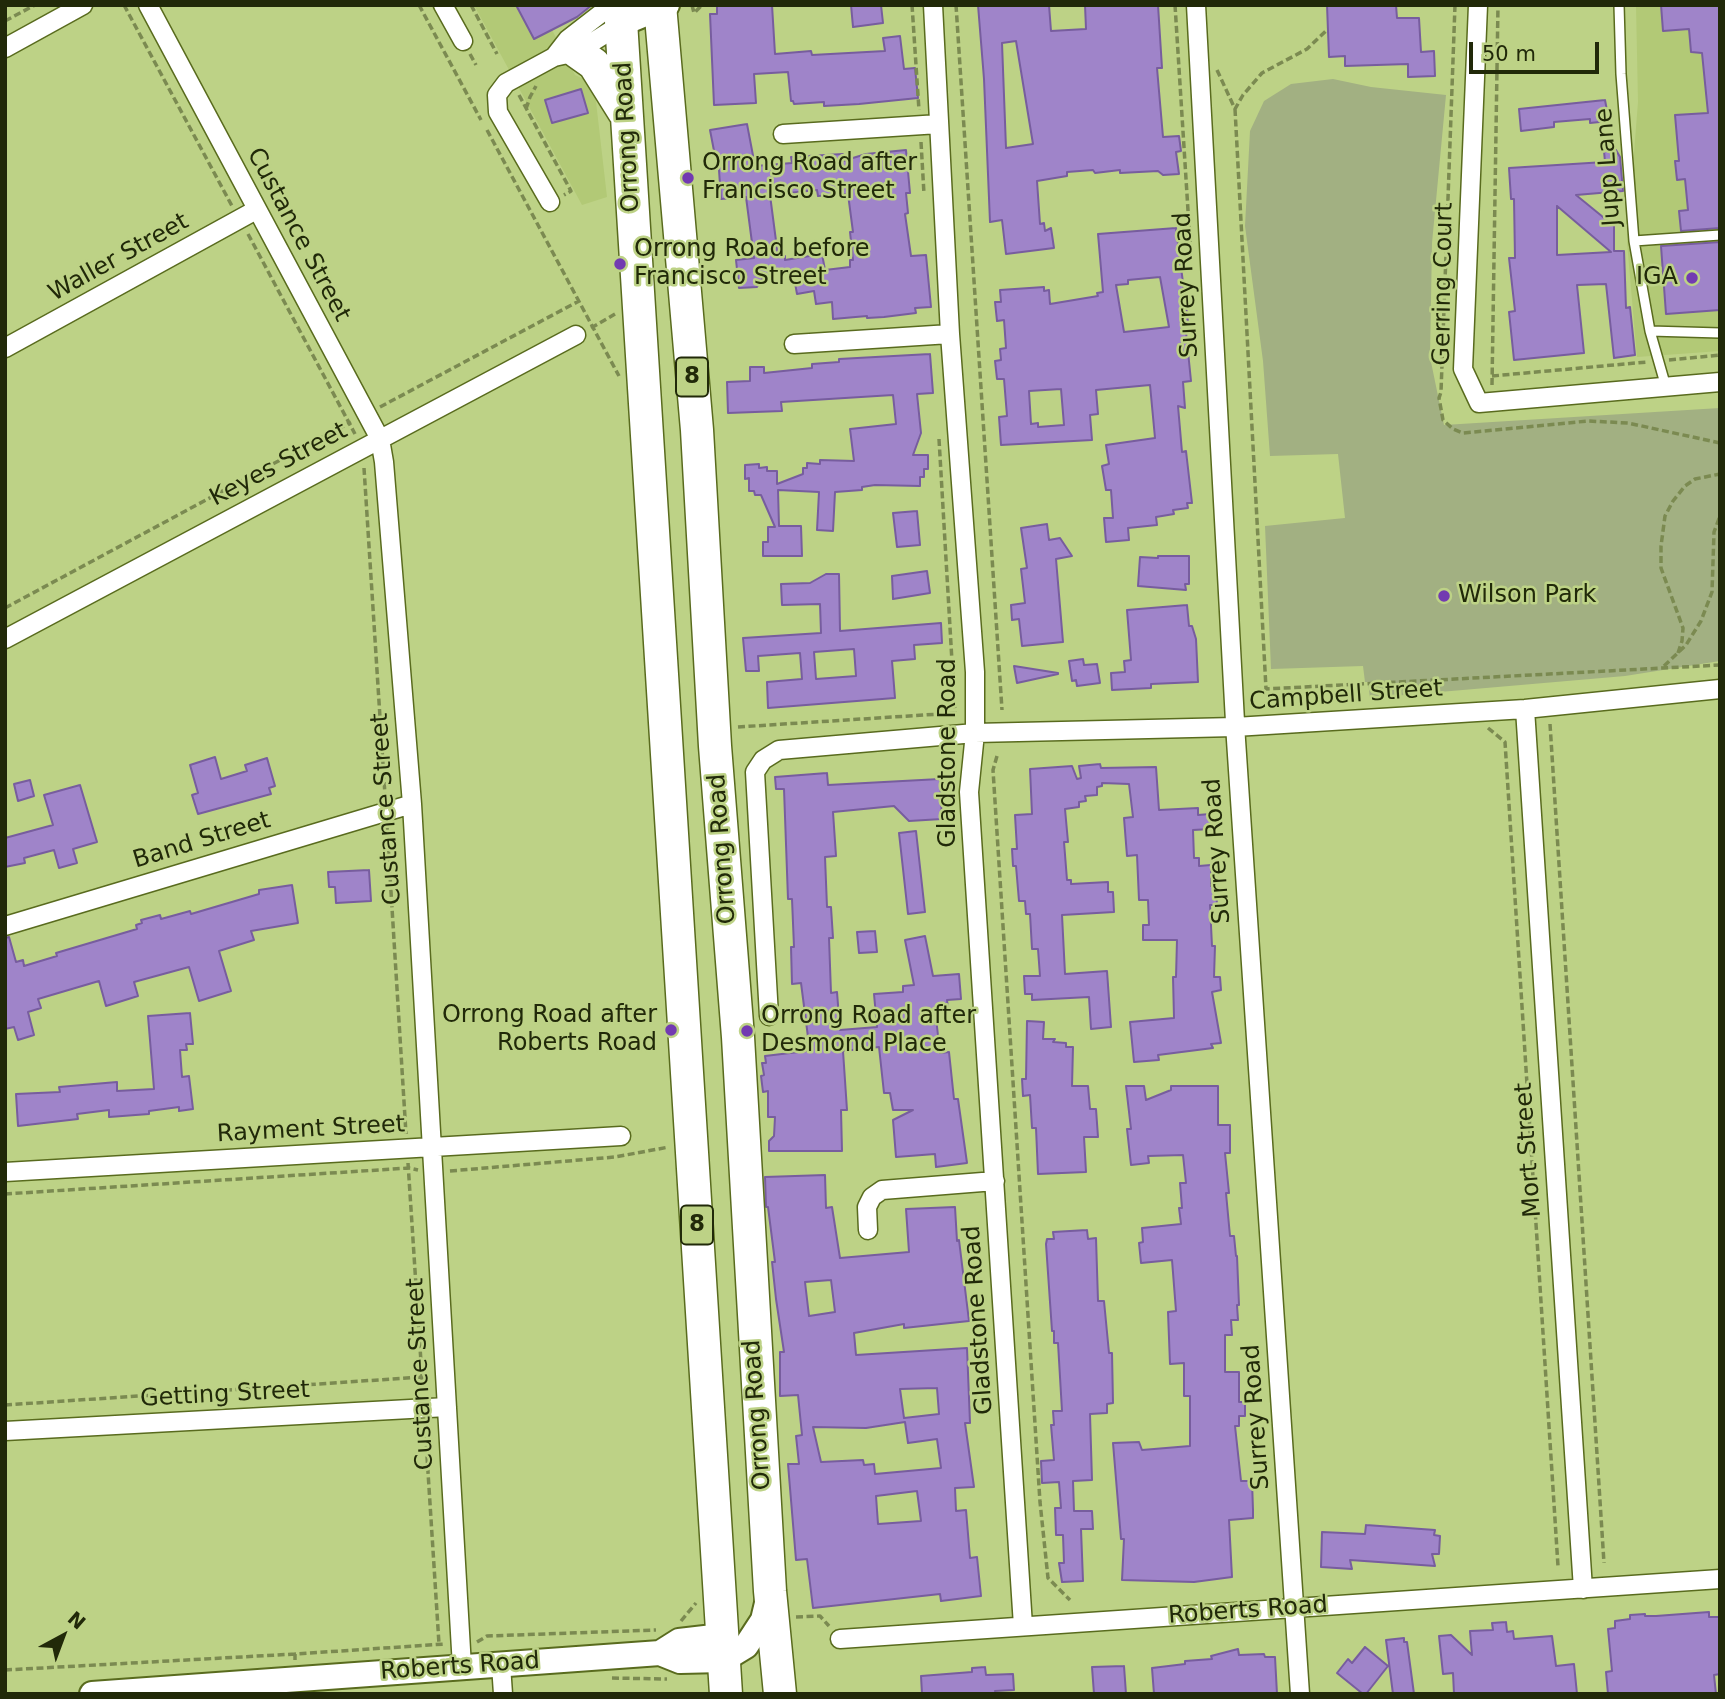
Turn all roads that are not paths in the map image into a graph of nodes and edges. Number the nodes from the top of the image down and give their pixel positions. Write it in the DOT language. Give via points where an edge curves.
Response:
graph roads {
  1 [pos="83,5"];
  2 [pos="148,5"];
  3 [pos="443,5"];
  4 [pos="933,5"];
  5 [pos="1196,5"];
  6 [pos="1478,5"];
  7 [pos="1619,5"];
  8 [pos="662,6"];
  9 [pos="617,12"];
  10 [pos="463,41"];
  11 [pos="5,48"];
  12 [pos="565,54"];
  13 [pos="626,116"];
  14 [pos="939,124"];
  15 [pos="783,134"];
  16 [pos="550,202"];
  17 [pos="256,211"];
  18 [pos="1720,236"];
  19 [pos="1634,241"];
  20 [pos="584,331"];
  21 [pos="1650,331"];
  22 [pos="1720,333"];
  23 [pos="950,334"];
  24 [pos="794,344"];
  25 [pos="5,348"];
  26 [pos="1720,382"];
  27 [pos="1666,387"];
  28 [pos="380,439"];
  29 [pos="5,639"];
  30 [pos="1720,689"];
  31 [pos="1525,709"];
  32 [pos="1235,727"];
  33 [pos="975,733"];
  34 [pos="412,804"];
  35 [pos="5,926"];
  36 [pos="769,1016"];
  37 [pos="621,1136"];
  38 [pos="433,1147"];
  39 [pos="5,1172"];
  40 [pos="995,1181"];
  41 [pos="868,1230"];
  42 [pos="447,1407"];
  43 [pos="5,1431"];
  44 [pos="1720,1579"];
  45 [pos="1583,1589"];
  46 [pos="770,1591"];
  47 [pos="1294,1608"];
  48 [pos="1023,1626"];
  49 [pos="840,1639"];
  50 [pos="722,1648"];
  51 [pos="462,1655"];
  52 [pos="501,1665"];
  53 [pos="287,1676"];
  54 [pos="92,1694"];
  55 [pos="503,1694"];
  56 [pos="726,1694"];
  57 [pos="780,1694"];
  58 [pos="1300,1694"];
  1 -- 11 [label="street"];
  2 -- 17 [label="street, Custance Street"];
  3 -- 10 [label="street"];
  4 -- 14 [label="street, Gladstone Road"];
  5 -- 32 [label="street, Surrey Road"];
  6 -- 27 [label="street, Gerring Court" via="1463,369 1479,403"];
  7 -- 19 [label="lane, Jupp Lane"];
  8 -- 9 [label="main road"];
  8 -- 46 [label="highway, Orrong Road / 8" via="697,429"];
  9 -- 12 [label="street"];
  9 -- 13 [label="highway, Orrong Road / 8"];
  12 -- 13 [label="highway" via="594,64"];
  12 -- 16 [label="street" via="506,83 496,104"];
  13 -- 50 [label="highway, Orrong Road / 8"];
  14 -- 15 [label="street"];
  14 -- 23 [label="street, Gladstone Road"];
  17 -- 25 [label="street, Waller Street"];
  17 -- 28 [label="street, Custance Street"];
  18 -- 19 [label="lane, Jupp Lane"];
  19 -- 21 [label="lane"];
  20 -- 28 [label="street, Keyes Street"];
  21 -- 22 [label="lane"];
  21 -- 27 [label="lane"];
  23 -- 24 [label="street"];
  23 -- 33 [label="street, Gladstone Road" via="975,671"];
  26 -- 27 [label="street"];
  28 -- 29 [label="street, Keyes Street"];
  28 -- 34 [label="street, Custance Street"];
  30 -- 31 [label="street, Campbell Street"];
  31 -- 32 [label="street, Campbell Street"];
  31 -- 45 [label="street, Mort Street"];
  32 -- 33 [label="street, Campbell Street"];
  32 -- 47 [label="street, Surrey Road"];
  33 -- 36 [label="street, Campbell Street" via="779,750 763,760 755,772"];
  33 -- 40 [label="street, Gladstone Road" via="969,792"];
  34 -- 35 [label="street, Band Street"];
  34 -- 38 [label="street, Custance Street"];
  37 -- 38 [label="street, Rayment Street"];
  38 -- 39 [label="street, Rayment Street"];
  38 -- 42 [label="street, Custance Street"];
  40 -- 41 [label="street" via="882,1189 867,1207"];
  40 -- 48 [label="street, Gladstone Road"];
  42 -- 43 [label="street, Getting Street"];
  42 -- 51 [label="street, Custance Street"];
  44 -- 45 [label="street, Roberts Road"];
  45 -- 47 [label="street, Roberts Road"];
  46 -- 50 [label="main road" via="763,1620 746,1646"];
  46 -- 57 [label="highway, Orrong Road / 8"];
  47 -- 48 [label="street, Roberts Road"];
  47 -- 58 [label="street, Surrey Road"];
  48 -- 49 [label="street, Roberts Road"];
  50 -- 52 [label="main road, Roberts Road" via="680,1661 661,1641"];
  50 -- 56 [label="highway, Orrong Road / 8"];
  51 -- 52 [label="main road, Roberts Road"];
  51 -- 53 [label="main road, Roberts Road"];
  52 -- 55 [label="street"];
  53 -- 54 [label="main road, Roberts Road"];
}
